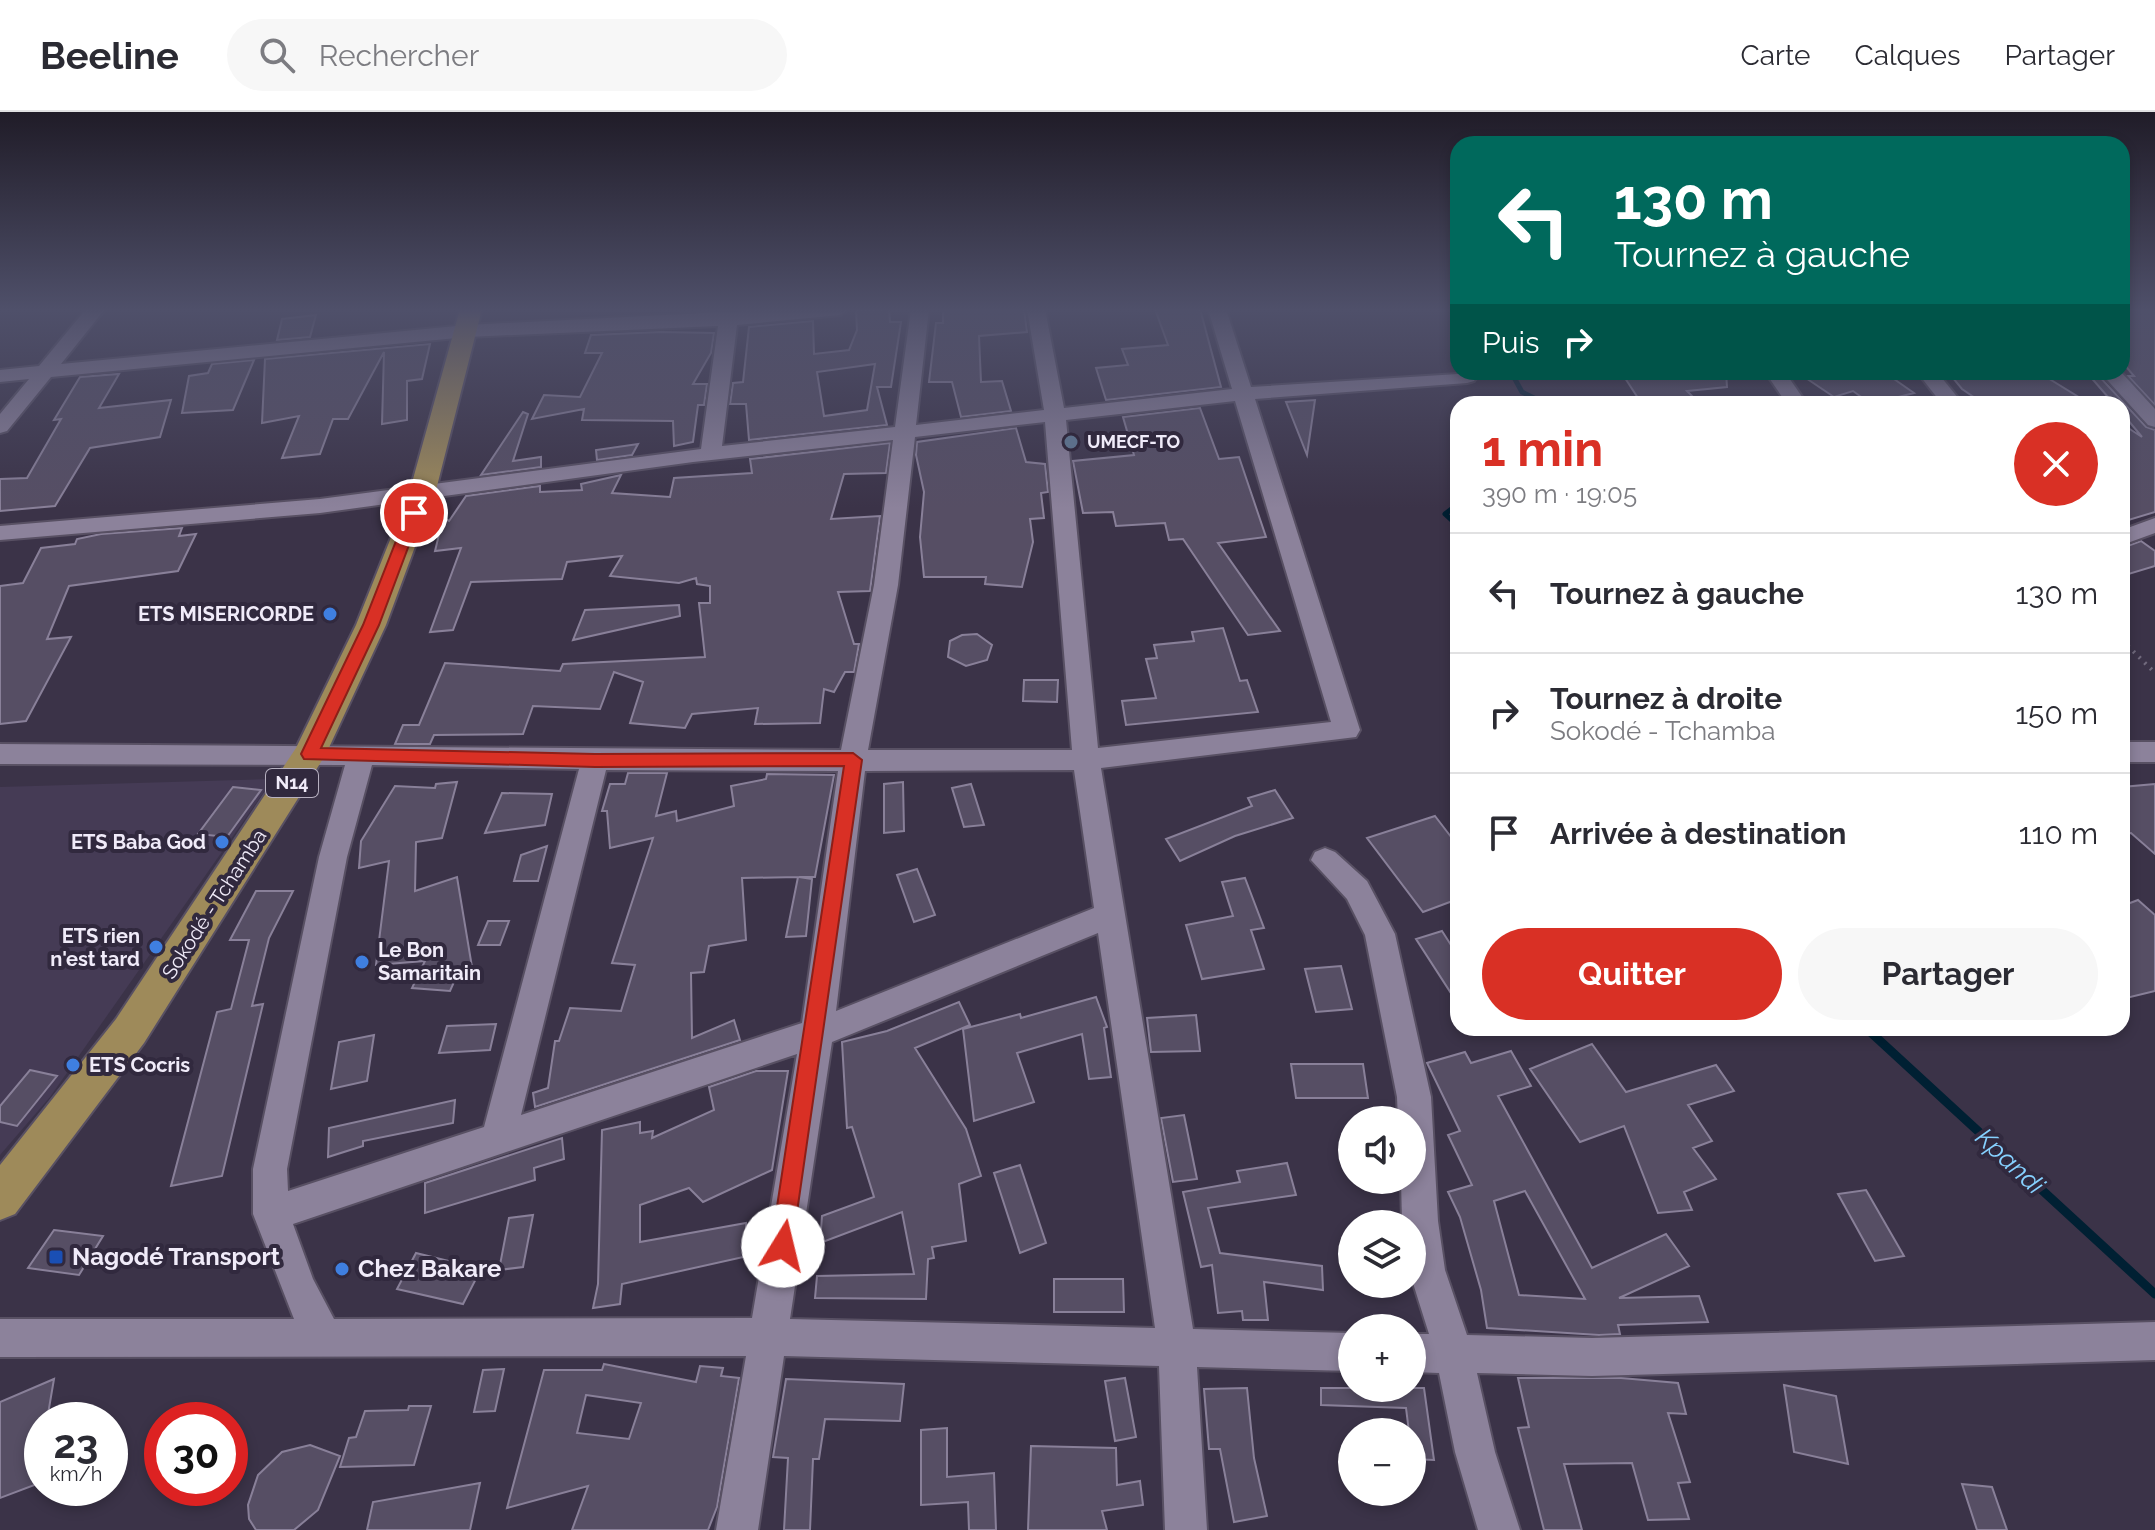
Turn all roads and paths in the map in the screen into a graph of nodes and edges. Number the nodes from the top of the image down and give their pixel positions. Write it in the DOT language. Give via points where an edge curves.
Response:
graph roads {
  1 [pos="42,375"];
  2 [pos="454,375"];
  3 [pos="721,375"];
  4 [pos="911,375"];
  5 [pos="1048,375"];
  6 [pos="1238,375"];
  7 [pos="1450,378"];
  8 [pos="1934,380"];
  9 [pos="2117,380"];
  10 [pos="1244,394"];
  11 [pos="1946,396"];
  12 [pos="1055,417"];
  13 [pos="2155,421"];
  14 [pos="0,427"];
  15 [pos="902,435"];
  16 [pos="711,454"];
  17 [pos="423,490"];
  18 [pos="2155,525"];
  19 [pos="0,533"];
  20 [pos="2130,535"];
  21 [pos="2130,648"];
  22 [pos="2155,673"];
  23 [pos="2130,752"];
  24 [pos="2155,752"];
  25 [pos="0,754"];
  26 [pos="310,754"];
  27 [pos="361,757"];
  28 [pos="853,760"];
  29 [pos="1086,760"];
  30 [pos="595,761"];
  31 [pos="1325,860"];
  32 [pos="1112,914"];
  33 [pos="817,1033"];
  34 [pos="498,1140"];
  35 [pos="0,1199"];
  36 [pos="271,1214"];
  37 [pos="769,1337"];
  38 [pos="0,1338"];
  39 [pos="324,1338"];
  40 [pos="2155,1341"];
  41 [pos="1177,1348"];
  42 [pos="1338,1352"];
  43 [pos="1426,1353"];
  44 [pos="1454,1354"];
  45 [pos="737,1530"];
  46 [pos="1186,1530"];
  47 [pos="1499,1530"];
  1 -- 14 [label="street"];
  2 -- 17 [label="main road, Sokodé - Tchamba / N14"];
  3 -- 16 [label="street"];
  4 -- 15 [label="street"];
  5 -- 12 [label="street"];
  6 -- 10 [label="street"];
  7 -- 10 [label="street"];
  8 -- 11 [label="street"];
  9 -- 13 [label="street"];
  10 -- 12 [label="street"];
  10 -- 29 [label="street" via="1347,730"];
  12 -- 15 [label="street"];
  12 -- 29 [label="street"];
  15 -- 16 [label="street"];
  15 -- 28 [label="street" via="886,585"];
  16 -- 17 [label="street"];
  17 -- 19 [label="street" via="320,506"];
  17 -- 26 [label="main road, Sokodé - Tchamba / N14" via="371,625"];
  18 -- 20 [label="street"];
  21 -- 22 [label="path"];
  23 -- 24 [label="street"];
  25 -- 26 [label="street"];
  26 -- 27 [label="street"];
  26 -- 35 [label="main road, Sokodé - Tchamba / N14" via="130,1031"];
  27 -- 30 [label="street"];
  27 -- 36 [label="street" via="333,857 270,1169"];
  28 -- 29 [label="street"];
  28 -- 30 [label="street"];
  28 -- 33 [label="street"];
  29 -- 32 [label="street"];
  30 -- 34 [label="street"];
  31 -- 44 [label="street" via="1357,890 1380,934 1414,1097 1427,1270"];
  32 -- 33 [label="street"];
  32 -- 41 [label="street"];
  33 -- 34 [label="street"];
  33 -- 37 [label="street"];
  34 -- 36 [label="street"];
  36 -- 39 [label="street" via="298,1289"];
  37 -- 39 [label="street"];
  37 -- 41 [label="street"];
  37 -- 45 [label="street"];
  38 -- 39 [label="street"];
  40 -- 44 [label="street" via="1592,1357"];
  41 -- 42 [label="street"];
  41 -- 46 [label="street"];
  43 -- 44 [label="street"];
  44 -- 47 [label="street"];
}
